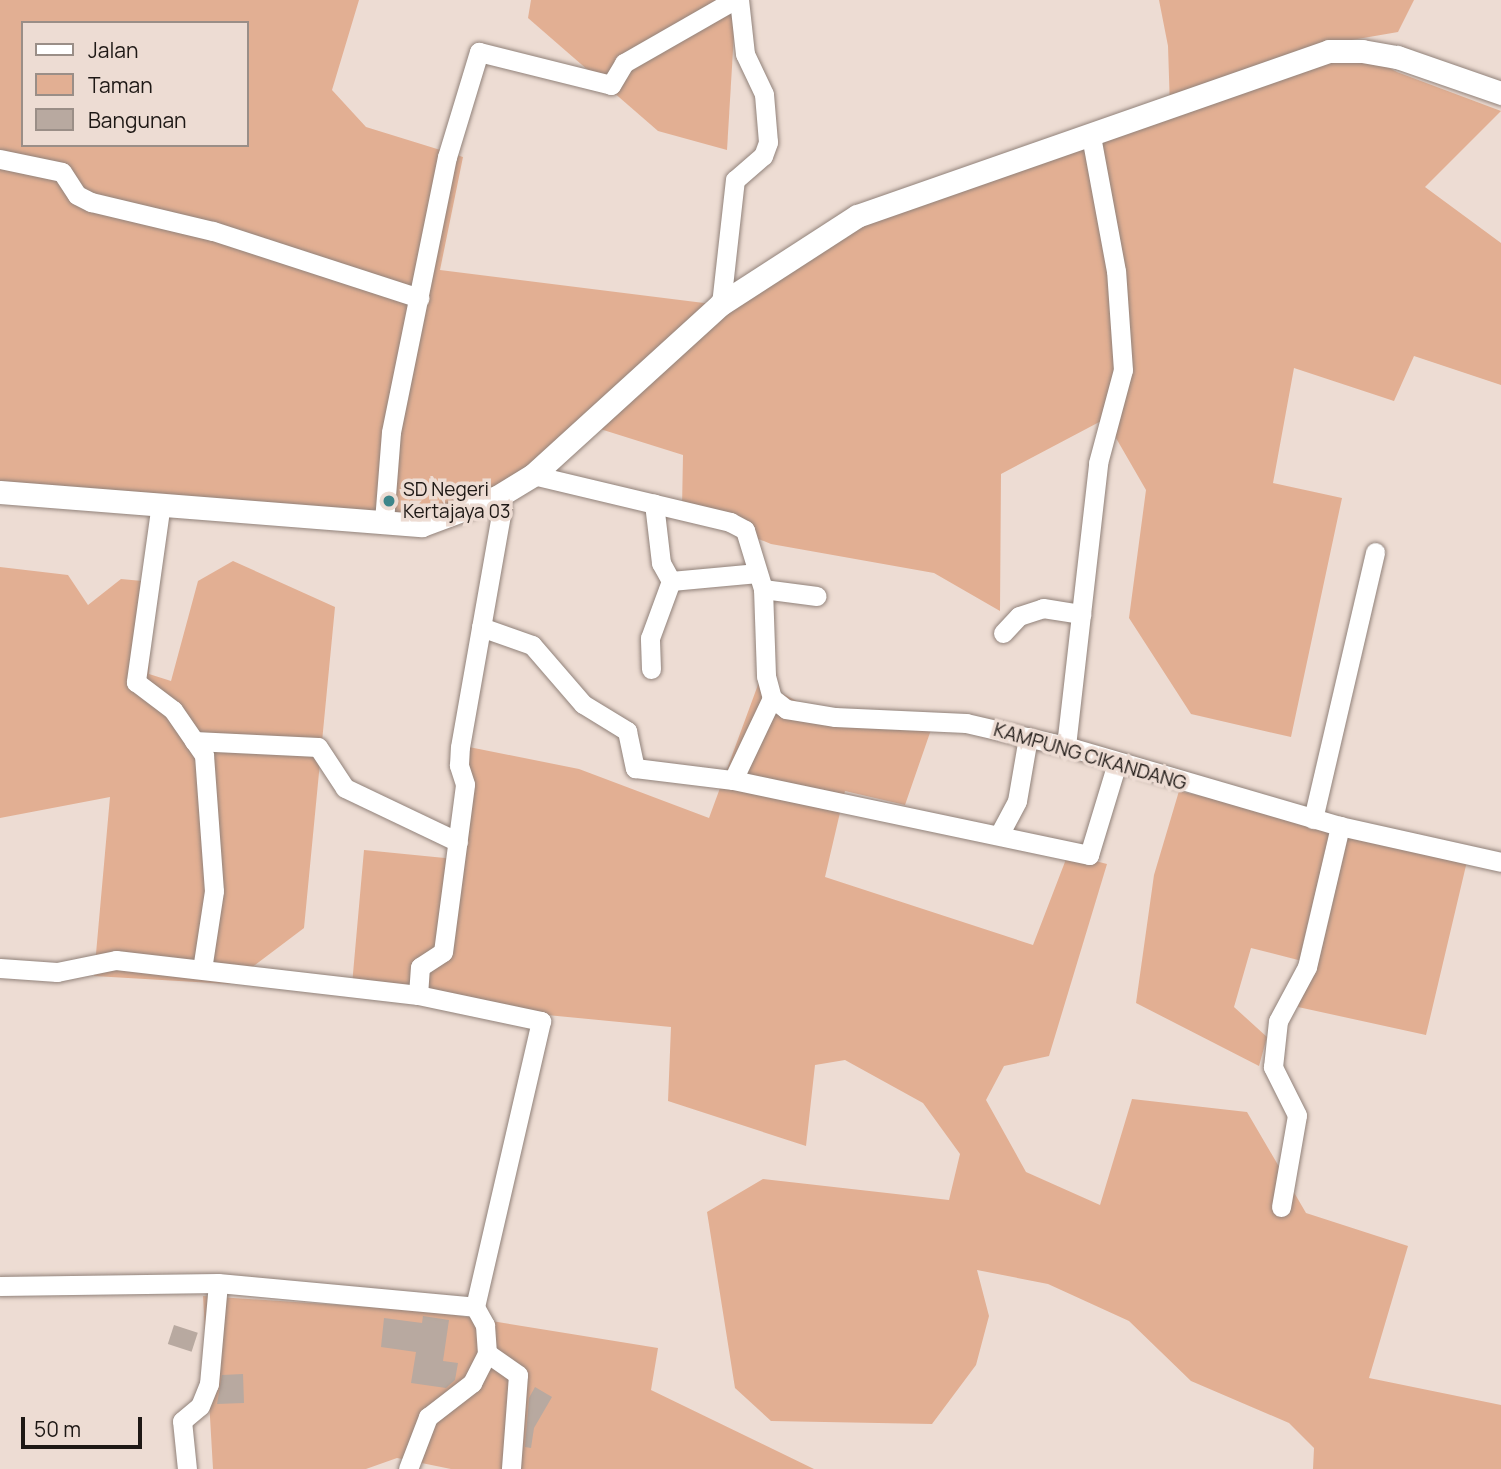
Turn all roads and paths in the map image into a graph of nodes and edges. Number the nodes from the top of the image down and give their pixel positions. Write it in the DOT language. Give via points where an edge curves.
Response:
graph roads {
  1 [pos="737,0"];
  2 [pos="1501,93"];
  3 [pos="1091,136"];
  4 [pos="0,159"];
  5 [pos="419,298"];
  6 [pos="721,304"];
  7 [pos="533,475"];
  8 [pos="0,492"];
  9 [pos="497,497"];
  10 [pos="161,503"];
  11 [pos="654,503"];
  12 [pos="384,521"];
  13 [pos="1375,552"];
  14 [pos="671,580"];
  15 [pos="761,581"];
  16 [pos="817,596"];
  17 [pos="1082,614"];
  18 [pos="481,627"];
  19 [pos="1003,633"];
  20 [pos="651,669"];
  21 [pos="772,698"];
  22 [pos="1028,737"];
  23 [pos="194,741"];
  24 [pos="1066,746"];
  25 [pos="1117,763"];
  26 [pos="733,780"];
  27 [pos="1313,818"];
  28 [pos="1340,826"];
  29 [pos="999,835"];
  30 [pos="458,842"];
  31 [pos="1501,862"];
  32 [pos="0,968"];
  33 [pos="202,969"];
  34 [pos="418,995"];
  35 [pos="1281,1207"];
  36 [pos="218,1283"];
  37 [pos="0,1286"];
  38 [pos="475,1307"];
  39 [pos="487,1353"];
  40 [pos="187,1469"];
  41 [pos="408,1469"];
  42 [pos="511,1469"];
  1 -- 5 [label="street" via="624,63 611,85 479,52 447,157"];
  1 -- 6 [label="street" via="745,54 764,94 768,142 763,156 735,180"];
  2 -- 3 [label="street" via="1397,57 1329,51"];
  3 -- 6 [label="street" via="857,216"];
  3 -- 17 [label="street" via="1116,271 1123,370 1098,463"];
  4 -- 5 [label="street" via="62,172 77,195 91,202 213,231"];
  5 -- 12 [label="street" via="391,432"];
  6 -- 7 [label="street"];
  7 -- 9 [label="street"];
  7 -- 11 [label="street"];
  8 -- 10 [label="street"];
  9 -- 12 [label="street" via="422,525"];
  9 -- 18 [label="street" via="502,510"];
  10 -- 12 [label="street"];
  10 -- 23 [label="street" via="136,682 173,710"];
  11 -- 14 [label="street" via="661,563"];
  11 -- 15 [label="street" via="746,530"];
  13 -- 27 [label="street"];
  14 -- 15 [label="street"];
  14 -- 20 [label="street" via="650,638"];
  15 -- 16 [label="street"];
  15 -- 21 [label="street" via="766,676"];
  17 -- 19 [label="street" via="1043,608 1019,616"];
  17 -- 24 [label="street"];
  18 -- 26 [label="street" via="532,645 583,704 627,731 635,768"];
  18 -- 30 [label="street" via="460,747 459,765 466,784"];
  21 -- 22 [label="street, KAMPUNG CIKANDANG" via="786,709 835,717 966,723"];
  21 -- 26 [label="street"];
  22 -- 24 [label="street, KAMPUNG CIKANDANG"];
  22 -- 29 [label="street" via="1017,801"];
  23 -- 30 [label="street" via="318,747 345,788"];
  23 -- 33 [label="street" via="204,755 214,891"];
  24 -- 25 [label="street, KAMPUNG CIKANDANG"];
  25 -- 27 [label="street, KAMPUNG CIKANDANG"];
  25 -- 29 [label="street" via="1089,855"];
  26 -- 29 [label="street" via="799,790 888,816"];
  27 -- 28 [label="street, KAMPUNG CIKANDANG"];
  28 -- 31 [label="street, KAMPUNG CIKANDANG"];
  28 -- 35 [label="street" via="1307,967 1278,1021 1273,1067 1297,1115"];
  30 -- 34 [label="street" via="443,952 420,967"];
  32 -- 33 [label="street" via="57,972 116,960"];
  33 -- 34 [label="street"];
  34 -- 38 [label="street" via="541,1021"];
  36 -- 37 [label="street"];
  36 -- 38 [label="street"];
  36 -- 40 [label="street" via="209,1384 201,1406 182,1421"];
  38 -- 39 [label="street" via="485,1325"];
  39 -- 41 [label="street" via="472,1383 428,1417"];
  39 -- 42 [label="street" via="518,1375"];
}
